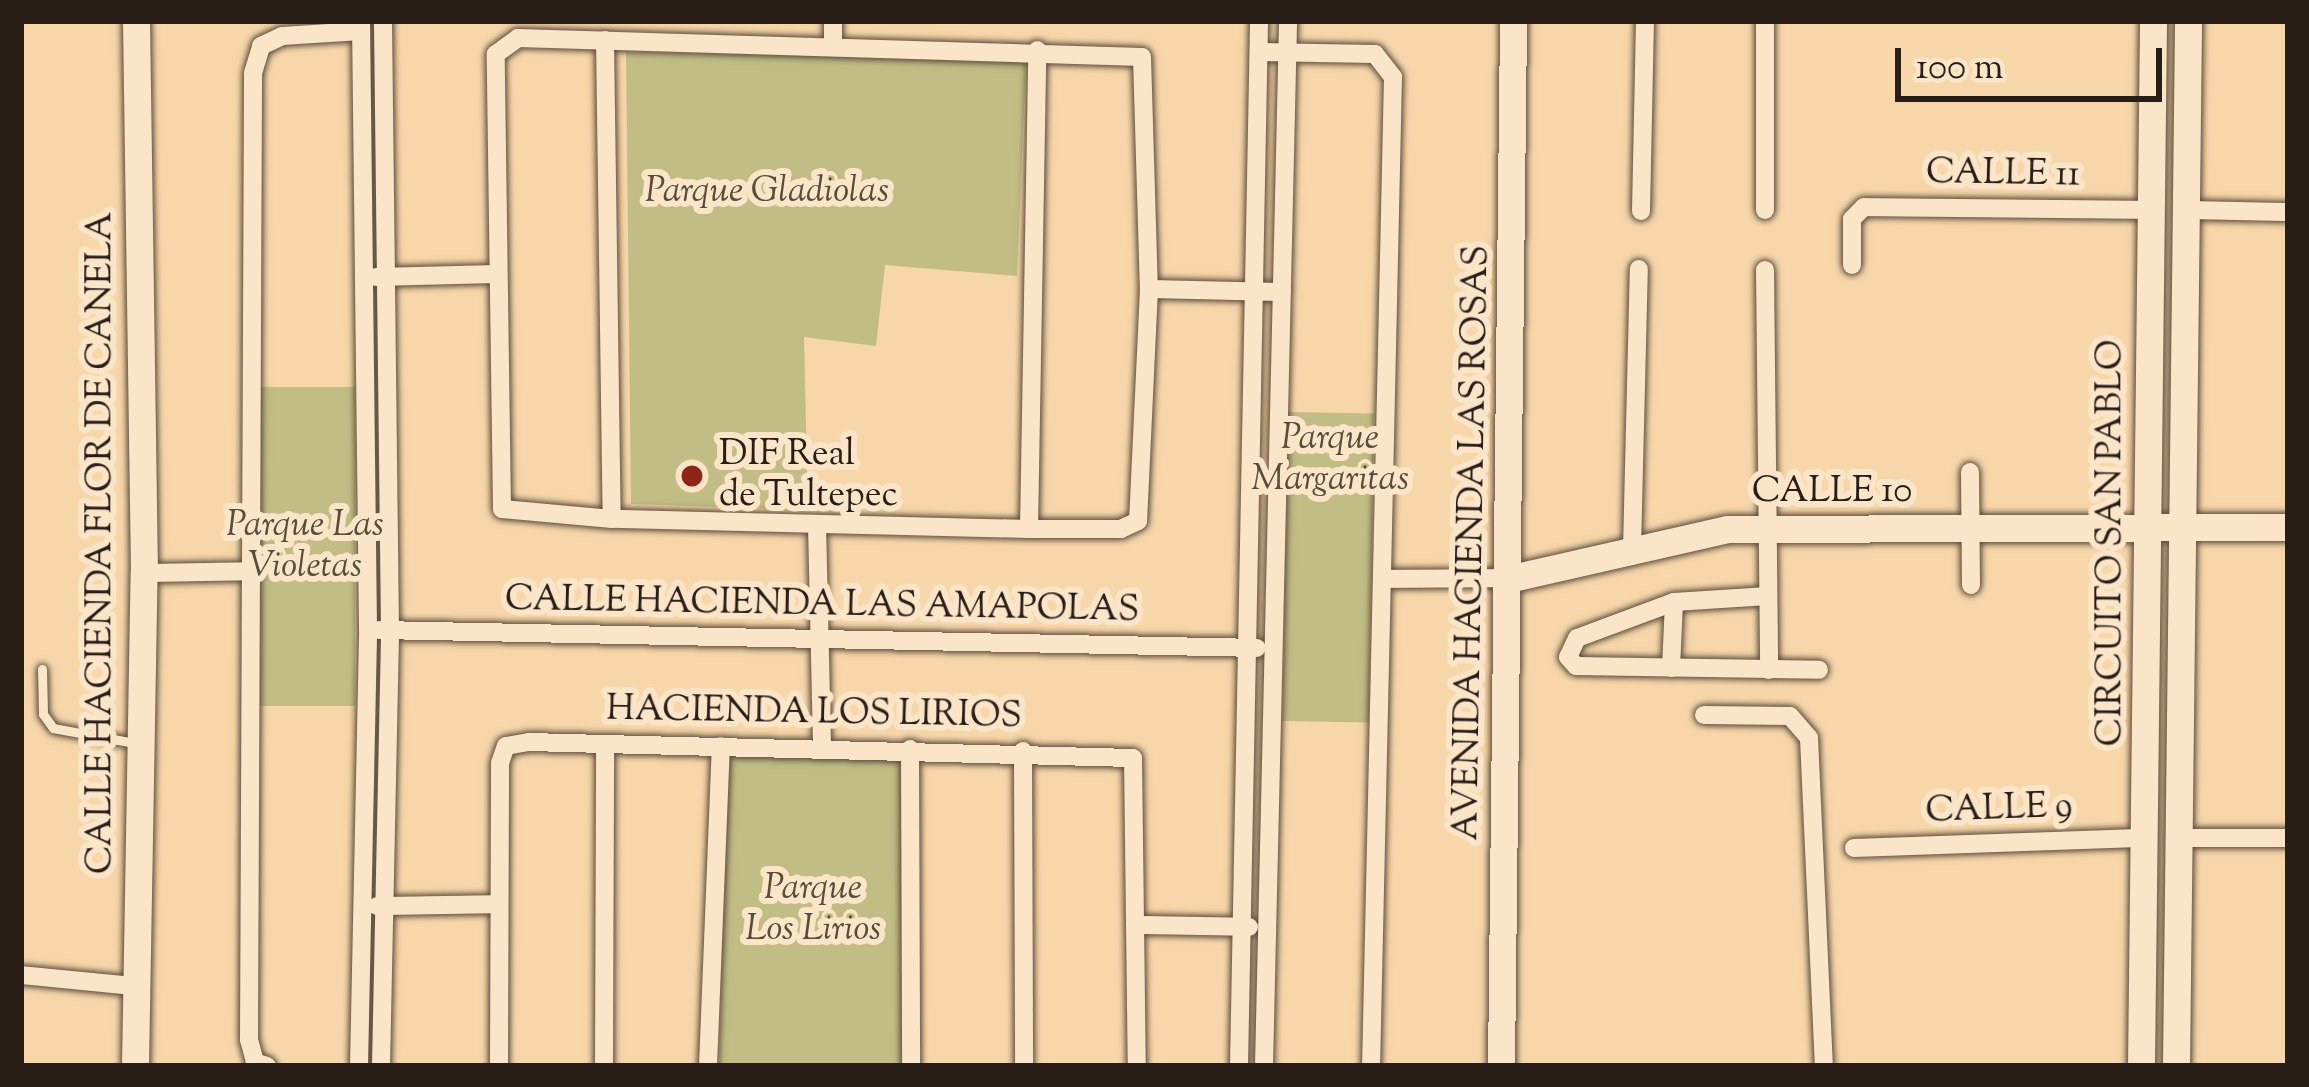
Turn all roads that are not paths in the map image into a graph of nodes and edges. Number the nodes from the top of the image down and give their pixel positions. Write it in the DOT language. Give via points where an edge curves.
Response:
graph roads {
  1 [pos="136,21"];
  2 [pos="382,21"];
  3 [pos="833,21"];
  4 [pos="1259,21"];
  5 [pos="1288,21"];
  6 [pos="1513,21"];
  7 [pos="1646,21"];
  8 [pos="1765,21"];
  9 [pos="2153,21"];
  10 [pos="2188,21"];
  11 [pos="361,26"];
  12 [pos="605,40"];
  13 [pos="833,46"];
  14 [pos="1037,50"];
  15 [pos="1258,52"];
  16 [pos="1287,53"];
  17 [pos="1765,210"];
  18 [pos="2150,210"];
  19 [pos="2186,210"];
  20 [pos="1641,211"];
  21 [pos="2288,212"];
  22 [pos="1852,265"];
  23 [pos="1639,269"];
  24 [pos="1766,270"];
  25 [pos="497,274"];
  26 [pos="386,277"];
  27 [pos="365,278"];
  28 [pos="1149,289"];
  29 [pos="1254,291"];
  30 [pos="1282,292"];
  31 [pos="1970,472"];
  32 [pos="612,519"];
  33 [pos="818,524"];
  34 [pos="2148,525"];
  35 [pos="2183,525"];
  36 [pos="2288,526"];
  37 [pos="1968,528"];
  38 [pos="1029,529"];
  39 [pos="1766,529"];
  40 [pos="1632,549"];
  41 [pos="254,571"];
  42 [pos="144,573"];
  43 [pos="1511,578"];
  44 [pos="1382,579"];
  45 [pos="1971,585"];
  46 [pos="1768,596"];
  47 [pos="1674,602"];
  48 [pos="368,629"];
  49 [pos="390,630"];
  50 [pos="820,639"];
  51 [pos="1247,648"];
  52 [pos="1274,649"];
  53 [pos="1671,668"];
  54 [pos="42,669"];
  55 [pos="1769,670"];
  56 [pos="1820,670"];
  57 [pos="1704,715"];
  58 [pos="605,743"];
  59 [pos="140,744"];
  60 [pos="721,746"];
  61 [pos="822,747"];
  62 [pos="910,749"];
  63 [pos="1023,751"];
  64 [pos="2146,838"];
  65 [pos="2179,838"];
  66 [pos="2288,838"];
  67 [pos="1854,848"];
  68 [pos="498,904"];
  69 [pos="384,905"];
  70 [pos="363,906"];
  71 [pos="1139,925"];
  72 [pos="1242,927"];
  73 [pos="1268,928"];
  74 [pos="21,975"];
  75 [pos="134,986"];
  76 [pos="135,1066"];
  77 [pos="267,1066"];
  78 [pos="359,1066"];
  79 [pos="380,1066"];
  80 [pos="499,1066"];
  81 [pos="604,1066"];
  82 [pos="708,1066"];
  83 [pos="911,1066"];
  84 [pos="1024,1066"];
  85 [pos="1137,1066"];
  86 [pos="1239,1066"];
  87 [pos="1264,1066"];
  88 [pos="1372,1066"];
  89 [pos="1501,1066"];
  90 [pos="1823,1066"];
  91 [pos="2141,1066"];
  92 [pos="2176,1066"];
  1 -- 42 [label="street, CALLE HACIENDA FLOR DE CANELA"];
  2 -- 26 [label="street"];
  3 -- 13 [label="street"];
  4 -- 15 [label="street"];
  5 -- 16 [label="street"];
  6 -- 43 [label="street, AVENIDA HACIENDA LAS ROSAS"];
  7 -- 20 [label="street"];
  8 -- 17 [label="street"];
  9 -- 18 [label="street, CIRCUITO SAN PABLO"];
  10 -- 19 [label="street, CIRCUITO SAN PABLO"];
  11 -- 27 [label="street"];
  11 -- 41 [label="street" via="282,36 261,46 253,73"];
  12 -- 13 [label="street"];
  12 -- 25 [label="street" via="518,38 496,54"];
  12 -- 32 [label="street"];
  13 -- 14 [label="street"];
  14 -- 28 [label="street" via="1142,57"];
  14 -- 38 [label="street"];
  15 -- 16 [label="street"];
  15 -- 29 [label="street"];
  16 -- 30 [label="street"];
  16 -- 44 [label="street" via="1375,54 1393,77"];
  18 -- 22 [label="street, CALLE 11" via="1856,211"];
  18 -- 34 [label="street, CIRCUITO SAN PABLO"];
  19 -- 21 [label="street"];
  19 -- 35 [label="street, CIRCUITO SAN PABLO"];
  23 -- 40 [label="street"];
  24 -- 39 [label="street"];
  25 -- 26 [label="street"];
  25 -- 32 [label="street" via="502,509"];
  26 -- 27 [label="street"];
  26 -- 49 [label="street"];
  27 -- 48 [label="street"];
  28 -- 29 [label="street"];
  28 -- 38 [label="street" via="1138,520 1121,530"];
  29 -- 30 [label="street"];
  29 -- 51 [label="street"];
  30 -- 52 [label="street"];
  31 -- 37 [label="street"];
  32 -- 33 [label="street"];
  33 -- 38 [label="street"];
  33 -- 50 [label="street"];
  34 -- 35 [label="street, CALLE 10"];
  34 -- 37 [label="street, CALLE 10"];
  34 -- 64 [label="street, CIRCUITO SAN PABLO"];
  35 -- 36 [label="street, CALLE 10"];
  35 -- 65 [label="street, CIRCUITO SAN PABLO"];
  37 -- 39 [label="street, CALLE 10"];
  37 -- 45 [label="street"];
  39 -- 40 [label="street, CALLE 10" via="1692,532"];
  39 -- 46 [label="street"];
  40 -- 43 [label="street, CALLE 10"];
  41 -- 42 [label="street"];
  41 -- 77 [label="street" via="249,1040 255,1062"];
  42 -- 59 [label="street, CALLE HACIENDA FLOR DE CANELA"];
  43 -- 44 [label="street, CALLE 10"];
  43 -- 89 [label="street, AVENIDA HACIENDA LAS ROSAS"];
  44 -- 88 [label="street"];
  46 -- 47 [label="street"];
  46 -- 55 [label="street"];
  47 -- 53 [label="street"];
  47 -- 53 [label="street" via="1577,638 1570,662"];
  48 -- 49 [label="street, CALLE HACIENDA LAS AMAPOLAS"];
  48 -- 70 [label="street"];
  49 -- 50 [label="street, CALLE HACIENDA LAS AMAPOLAS"];
  49 -- 69 [label="street"];
  50 -- 51 [label="street, CALLE HACIENDA LAS AMAPOLAS"];
  50 -- 61 [label="street"];
  51 -- 52 [label="street, CALLE HACIENDA LAS AMAPOLAS"];
  51 -- 72 [label="street"];
  52 -- 73 [label="street"];
  53 -- 55 [label="street"];
  54 -- 59 [label="lane" via="43,714 53,728"];
  55 -- 56 [label="street"];
  57 -- 90 [label="street" via="1790,716 1809,738"];
  58 -- 60 [label="street, HACIENDA LOS LIRIOS"];
  58 -- 68 [label="street, HACIENDA LOS LIRIOS" via="506,746"];
  58 -- 81 [label="street"];
  59 -- 75 [label="street, CALLE HACIENDA FLOR DE CANELA"];
  60 -- 61 [label="street, HACIENDA LOS LIRIOS"];
  60 -- 82 [label="street"];
  61 -- 62 [label="street, HACIENDA LOS LIRIOS"];
  62 -- 63 [label="street, HACIENDA LOS LIRIOS"];
  62 -- 83 [label="street"];
  63 -- 71 [label="street, HACIENDA LOS LIRIOS" via="1133,758"];
  63 -- 84 [label="street"];
  64 -- 67 [label="street, CALLE 9"];
  64 -- 91 [label="street, CIRCUITO SAN PABLO"];
  65 -- 66 [label="street"];
  65 -- 92 [label="street, CIRCUITO SAN PABLO"];
  68 -- 69 [label="street"];
  68 -- 80 [label="street, HACIENDA LOS LIRIOS"];
  69 -- 70 [label="street"];
  69 -- 79 [label="street"];
  70 -- 78 [label="street"];
  71 -- 72 [label="street"];
  71 -- 85 [label="street, HACIENDA LOS LIRIOS"];
  72 -- 73 [label="street"];
  72 -- 86 [label="street"];
  73 -- 87 [label="street"];
  74 -- 75 [label="street"];
  75 -- 76 [label="street, CALLE HACIENDA FLOR DE CANELA"];
}
